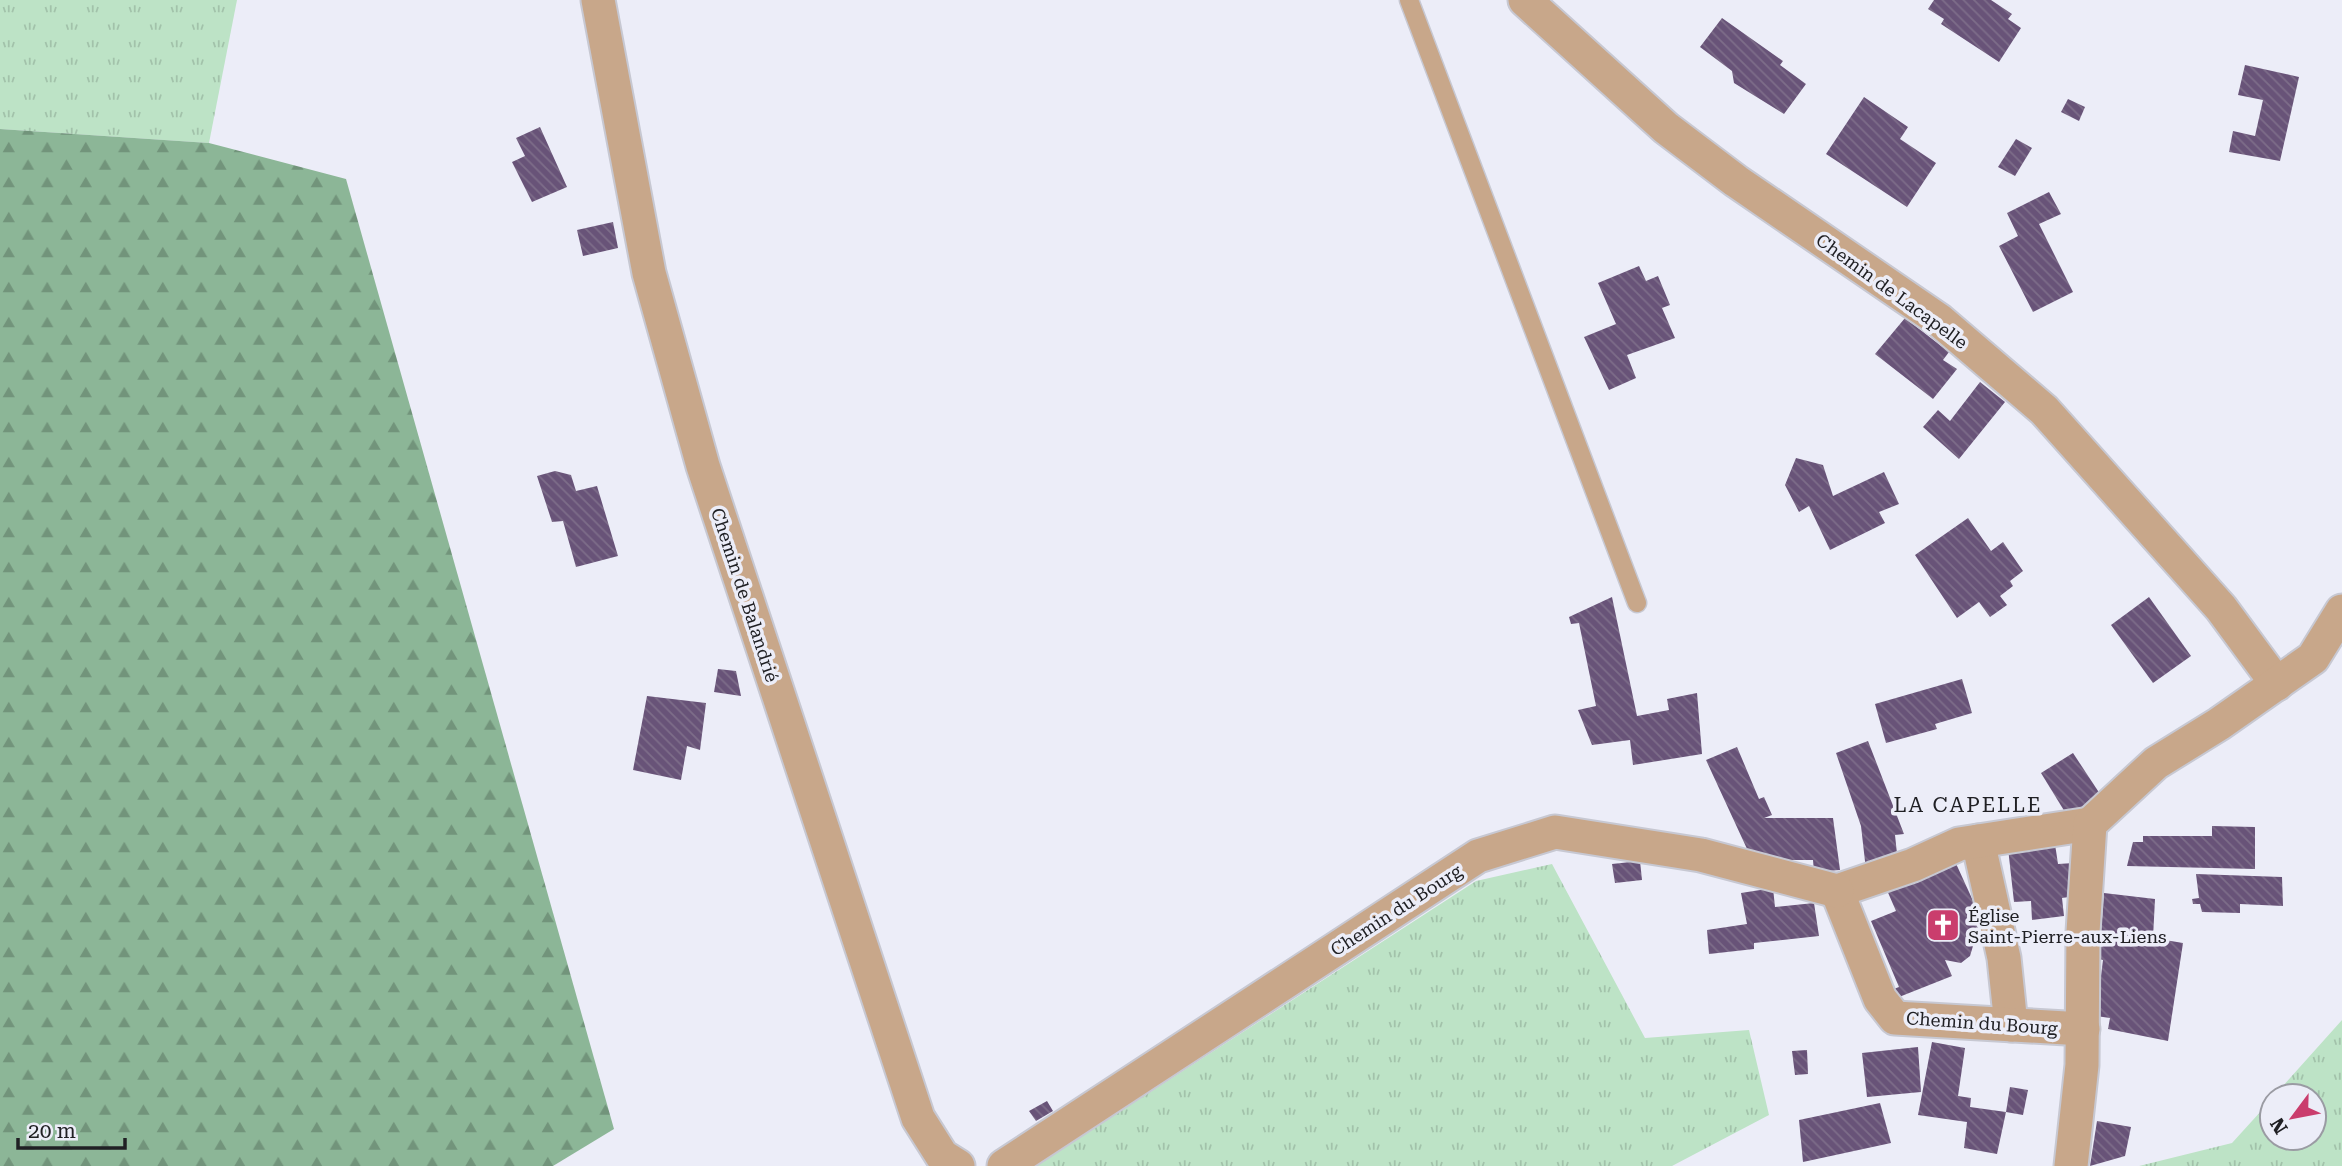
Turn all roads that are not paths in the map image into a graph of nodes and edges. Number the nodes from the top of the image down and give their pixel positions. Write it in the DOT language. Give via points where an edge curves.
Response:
graph roads {
  1 [pos="598,0"];
  2 [pos="1409,0"];
  3 [pos="1525,0"];
  4 [pos="1637,603"];
  5 [pos="2342,611"];
  6 [pos="2277,684"];
  7 [pos="2090,824"];
  8 [pos="1979,841"];
  9 [pos="1849,880"];
  10 [pos="2011,1025"];
  11 [pos="2083,1029"];
  12 [pos="958,1166"];
  13 [pos="1004,1166"];
  14 [pos="2071,1166"];
  1 -- 12 [label="street, Chemin de Balandrié" via="649,273 703,466 918,1118 942,1156"];
  2 -- 4 [label="lane"];
  3 -- 6 [label="street, Chemin de Lacapelle" via="1666,128 1939,320 2044,410 2221,608"];
  5 -- 6 [label="street" via="2314,658"];
  6 -- 7 [label="street" via="2156,763"];
  7 -- 8 [label="street"];
  7 -- 11 [label="street"];
  8 -- 9 [label="street" via="1959,844 1913,865"];
  8 -- 10 [label="street" via="2004,958"];
  9 -- 10 [label="street, Chemin du Bourg" via="1880,999 1895,1017"];
  9 -- 13 [label="street, Chemin du Bourg" via="1555,832 1478,856"];
  10 -- 11 [label="street, Chemin du Bourg"];
  11 -- 14 [label="street"];
}
